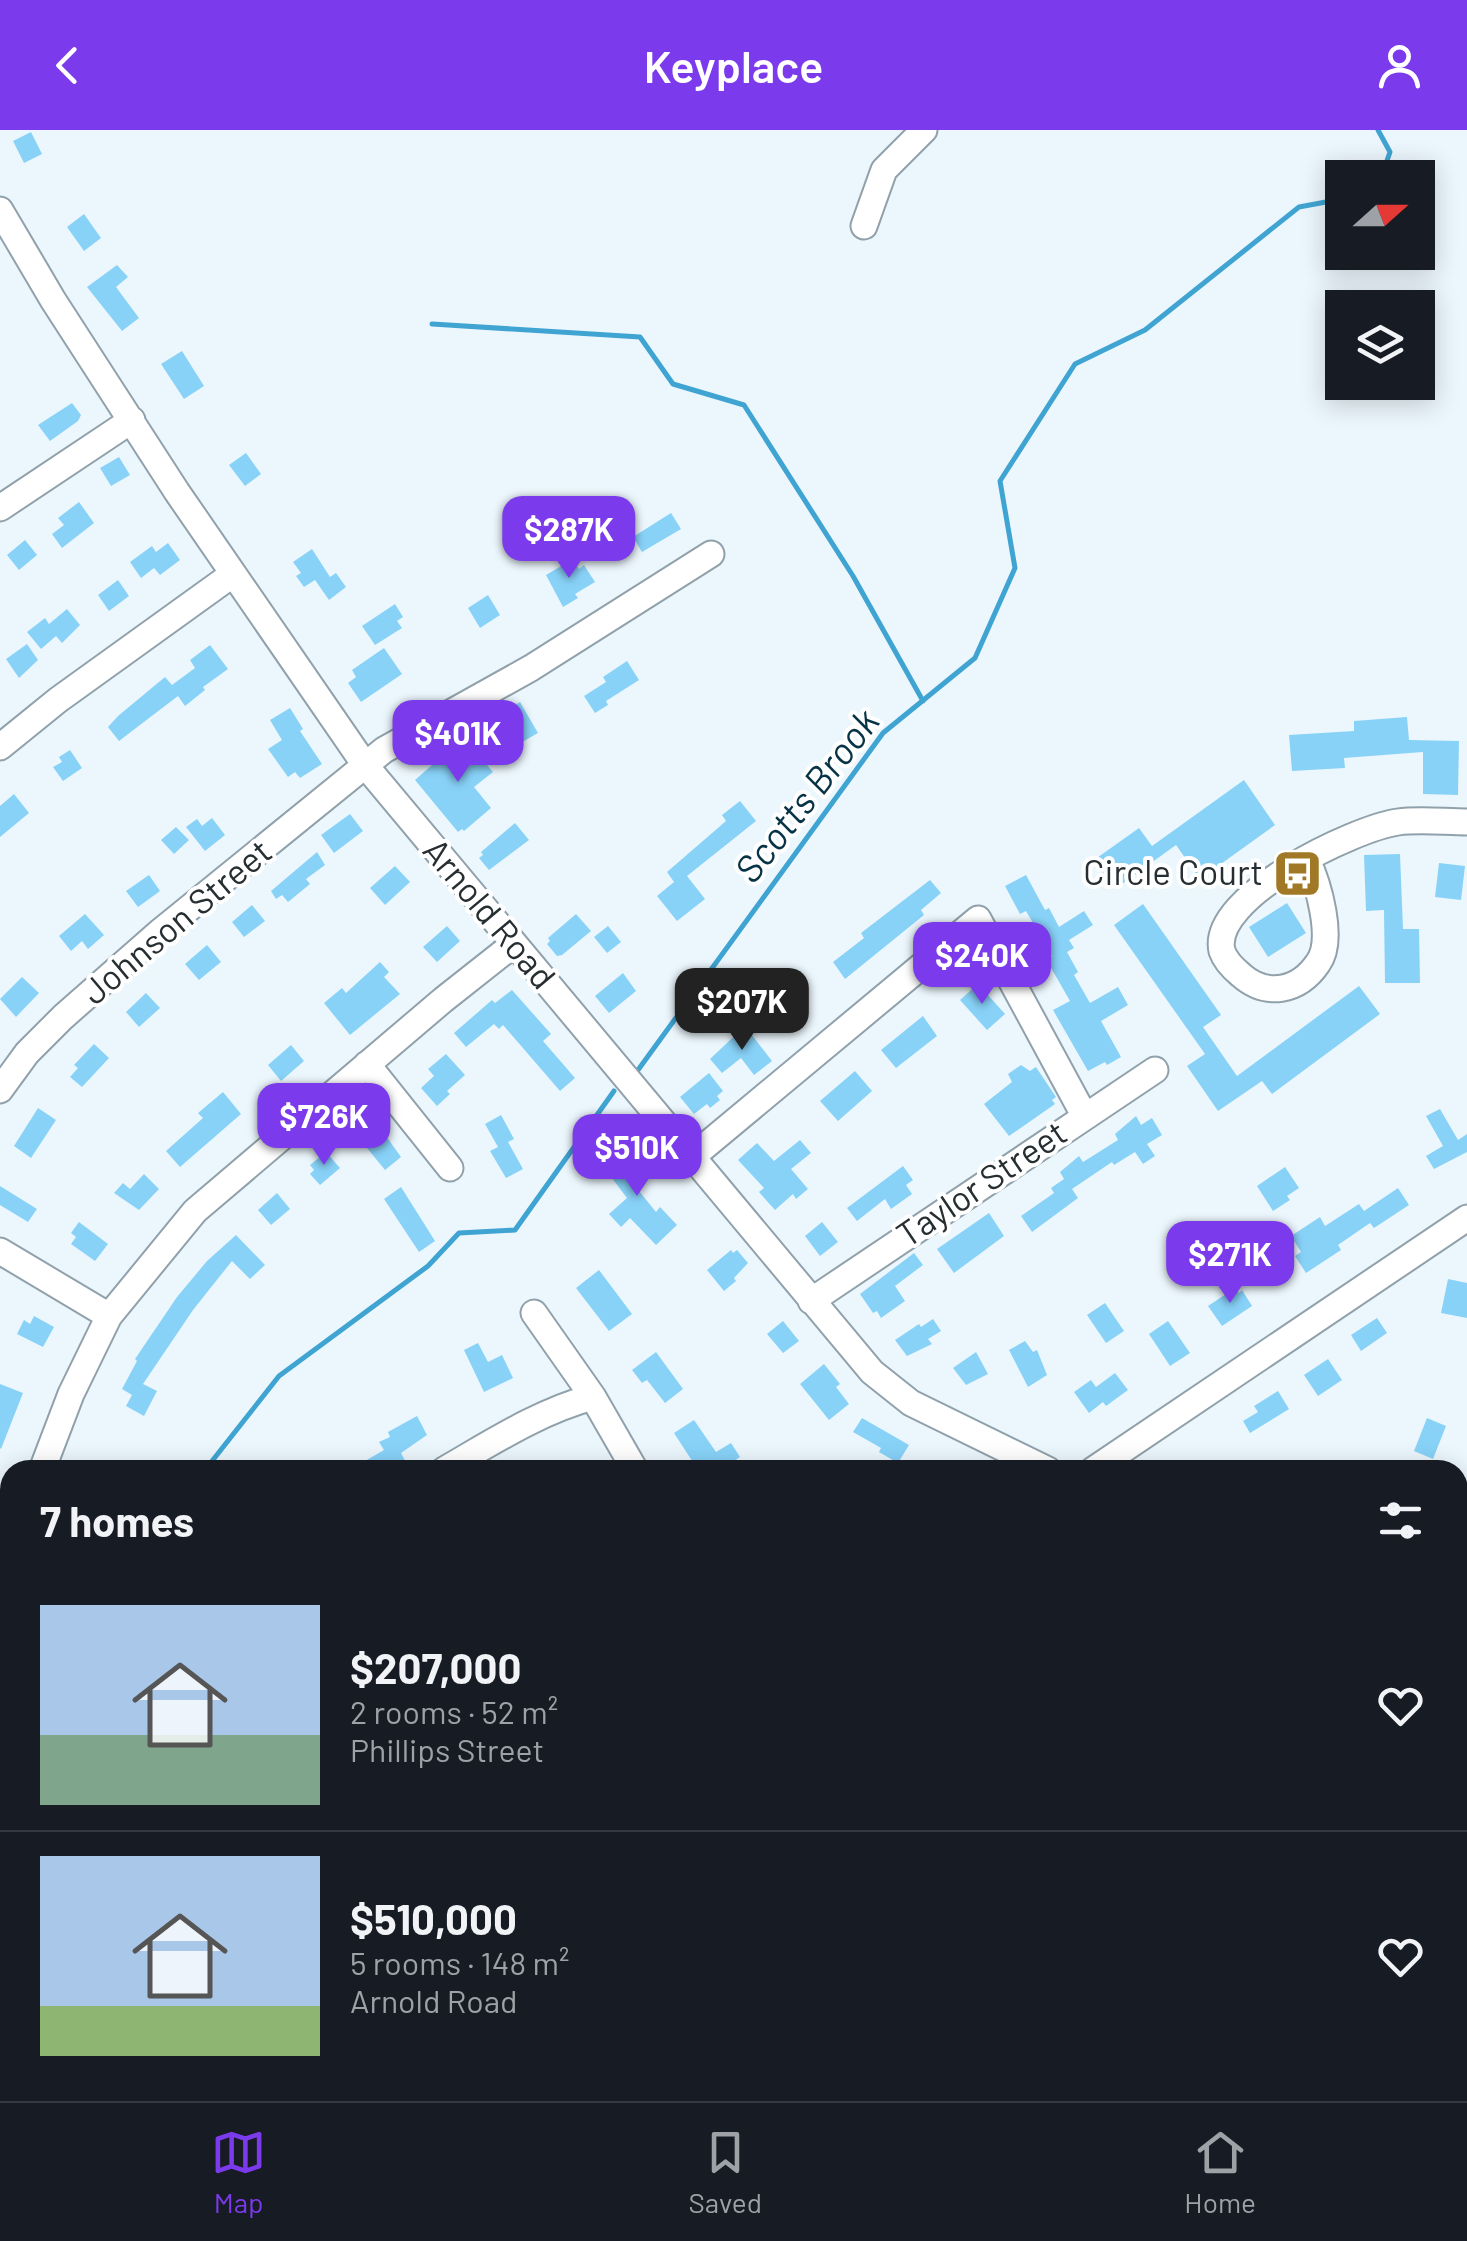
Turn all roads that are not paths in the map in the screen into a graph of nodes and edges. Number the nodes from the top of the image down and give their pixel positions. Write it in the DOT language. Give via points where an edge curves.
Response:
graph roads {
  1 [pos="924,130"];
  2 [pos="0,210"];
  3 [pos="864,226"];
  4 [pos="9,249"];
  5 [pos="132,420"];
  6 [pos="0,508"];
  7 [pos="710,554"];
  8 [pos="233,574"];
  9 [pos="0,747"];
  10 [pos="365,765"];
  11 [pos="1467,822"];
  12 [pos="1307,860"];
  13 [pos="514,944"];
  14 [pos="367,1064"];
  15 [pos="1155,1070"];
  16 [pos="0,1090"];
  17 [pos="1084,1116"];
  18 [pos="692,1157"];
  19 [pos="450,1168"];
  20 [pos="1467,1218"];
  21 [pos="0,1251"];
  22 [pos="811,1301"];
  23 [pos="534,1314"];
  24 [pos="108,1316"];
  25 [pos="593,1396"];
  26 [pos="46,1460"];
  27 [pos="462,1460"];
  28 [pos="629,1460"];
  29 [pos="1028,1460"];
  30 [pos="1108,1460"];
  1 -- 3 [label="street" via="884,170"];
  2 -- 4 [label="street, Arnold Road"];
  4 -- 5 [label="street, Arnold Road"];
  5 -- 6 [label="street"];
  5 -- 8 [label="street, Arnold Road"];
  7 -- 10 [label="street, Johnson Street"];
  8 -- 9 [label="street"];
  8 -- 10 [label="street, Arnold Road"];
  10 -- 13 [label="street, Arnold Road"];
  10 -- 16 [label="street, Johnson Street" via="63,1018"];
  11 -- 12 [label="street" via="1397,822 1347,837"];
  12 -- 12 [label="street" via="1242,902 1224,930 1222,951 1254,986 1280,990 1302,983 1322,959 1324,922"];
  13 -- 14 [label="street"];
  13 -- 18 [label="street, Arnold Road"];
  14 -- 19 [label="street"];
  14 -- 24 [label="street" via="195,1211"];
  15 -- 17 [label="street, Taylor Street"];
  17 -- 18 [label="street" via="978,918"];
  17 -- 22 [label="street, Taylor Street"];
  18 -- 22 [label="street, Arnold Road"];
  20 -- 30 [label="street"];
  21 -- 24 [label="street"];
  22 -- 29 [label="street, Arnold Road" via="898,1395"];
  23 -- 25 [label="street"];
  24 -- 26 [label="street"];
  25 -- 27 [label="street"];
  25 -- 28 [label="street"];
}
